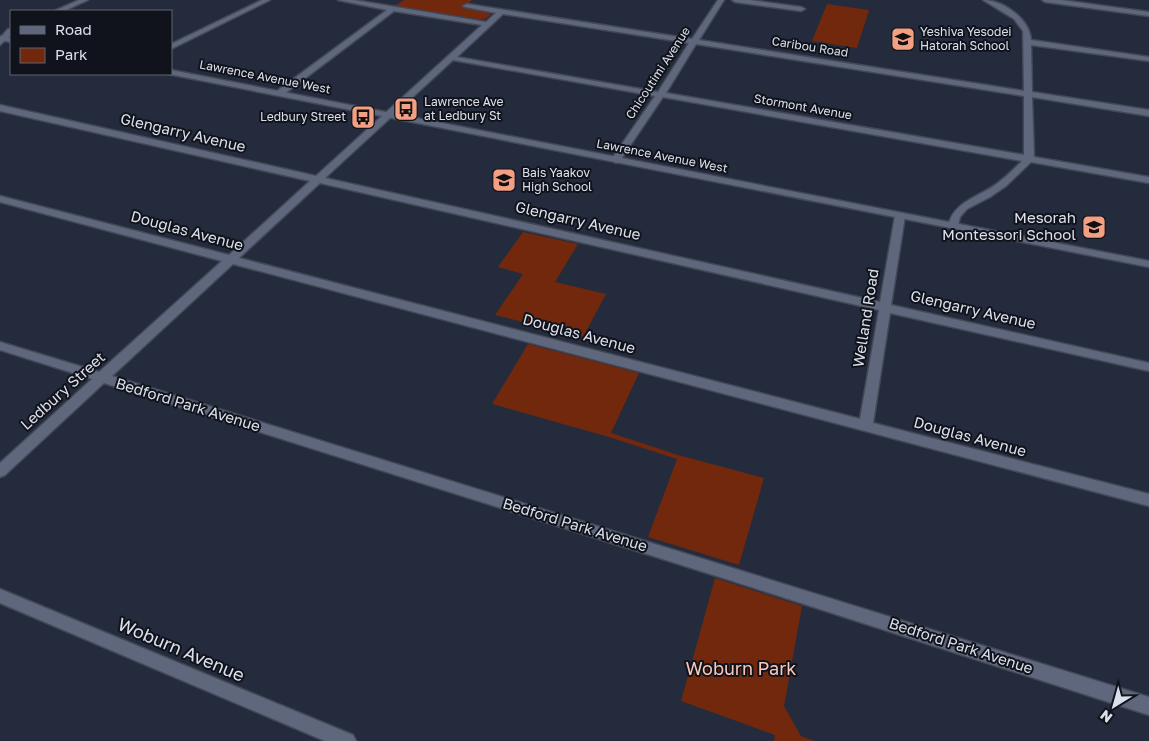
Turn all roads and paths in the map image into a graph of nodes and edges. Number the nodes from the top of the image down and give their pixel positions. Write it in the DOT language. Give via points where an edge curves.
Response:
graph roads {
  1 [pos="85,0"];
  2 [pos="267,0"];
  3 [pos="341,0"];
  4 [pos="721,0"];
  5 [pos="735,0"];
  6 [pos="986,0"];
  7 [pos="1044,0"];
  8 [pos="467,6"];
  9 [pos="392,9"];
  10 [pos="60,10"];
  11 [pos="801,10"];
  12 [pos="501,12"];
  13 [pos="1149,14"];
  14 [pos="488,24"];
  15 [pos="693,42"];
  16 [pos="1028,42"];
  17 [pos="172,47"];
  18 [pos="452,58"];
  19 [pos="1149,59"];
  20 [pos="172,72"];
  21 [pos="280,93"];
  22 [pos="1029,94"];
  23 [pos="660,95"];
  24 [pos="0,108"];
  25 [pos="1149,113"];
  26 [pos="389,115"];
  27 [pos="1029,159"];
  28 [pos="616,160"];
  29 [pos="318,180"];
  30 [pos="1149,180"];
  31 [pos="0,199"];
  32 [pos="900,216"];
  33 [pos="953,226"];
  34 [pos="230,259"];
  35 [pos="1149,264"];
  36 [pos="884,306"];
  37 [pos="0,346"];
  38 [pos="1149,367"];
  39 [pos="102,378"];
  40 [pos="866,426"];
  41 [pos="0,471"];
  42 [pos="1149,500"];
  43 [pos="0,596"];
  44 [pos="1149,706"];
  45 [pos="347,741"];
  1 -- 10 [label="street"];
  2 -- 17 [label="street"];
  3 -- 9 [label="street"];
  4 -- 15 [label="street, Chicoutimi Avenue"];
  5 -- 11 [label="street"];
  6 -- 16 [label="street" via="1021,20 1027,30"];
  7 -- 13 [label="street"];
  8 -- 12 [label="street, Caribou Road"];
  9 -- 14 [label="street"];
  9 -- 21 [label="street"];
  12 -- 14 [label="street, Ledbury Street"];
  12 -- 15 [label="street, Caribou Road"];
  14 -- 18 [label="street, Ledbury Street"];
  15 -- 22 [label="street, Caribou Road"];
  15 -- 23 [label="street, Chicoutimi Avenue"];
  16 -- 19 [label="street"];
  16 -- 22 [label="street"];
  18 -- 23 [label="street, Stormont Avenue"];
  18 -- 26 [label="street, Ledbury Street"];
  20 -- 21 [label="street, Lawrence Avenue West"];
  21 -- 26 [label="street, Lawrence Avenue West"];
  22 -- 25 [label="street, Caribou Road"];
  22 -- 27 [label="street"];
  23 -- 27 [label="street, Stormont Avenue"];
  23 -- 28 [label="street, Chicoutimi Avenue"];
  24 -- 29 [label="street, Glengarry Avenue"];
  26 -- 28 [label="street, Lawrence Avenue West"];
  26 -- 29 [label="street, Ledbury Street"];
  27 -- 30 [label="street, Stormont Avenue"];
  27 -- 33 [label="street" via="1003,184 963,207"];
  28 -- 32 [label="street, Lawrence Avenue West"];
  29 -- 34 [label="street, Ledbury Street"];
  29 -- 36 [label="street, Glengarry Avenue"];
  31 -- 34 [label="street, Douglas Avenue"];
  32 -- 33 [label="street, Lawrence Avenue West"];
  32 -- 36 [label="street, Welland Road"];
  33 -- 35 [label="street, Lawrence Avenue West"];
  34 -- 39 [label="street, Ledbury Street"];
  34 -- 40 [label="street, Douglas Avenue"];
  36 -- 38 [label="street, Glengarry Avenue"];
  36 -- 40 [label="street, Welland Road"];
  37 -- 39 [label="street, Bedford Park Avenue"];
  39 -- 41 [label="street, Ledbury Street"];
  39 -- 44 [label="street, Bedford Park Avenue"];
  40 -- 42 [label="street, Douglas Avenue"];
  43 -- 45 [label="street, Woburn Avenue"];
}
